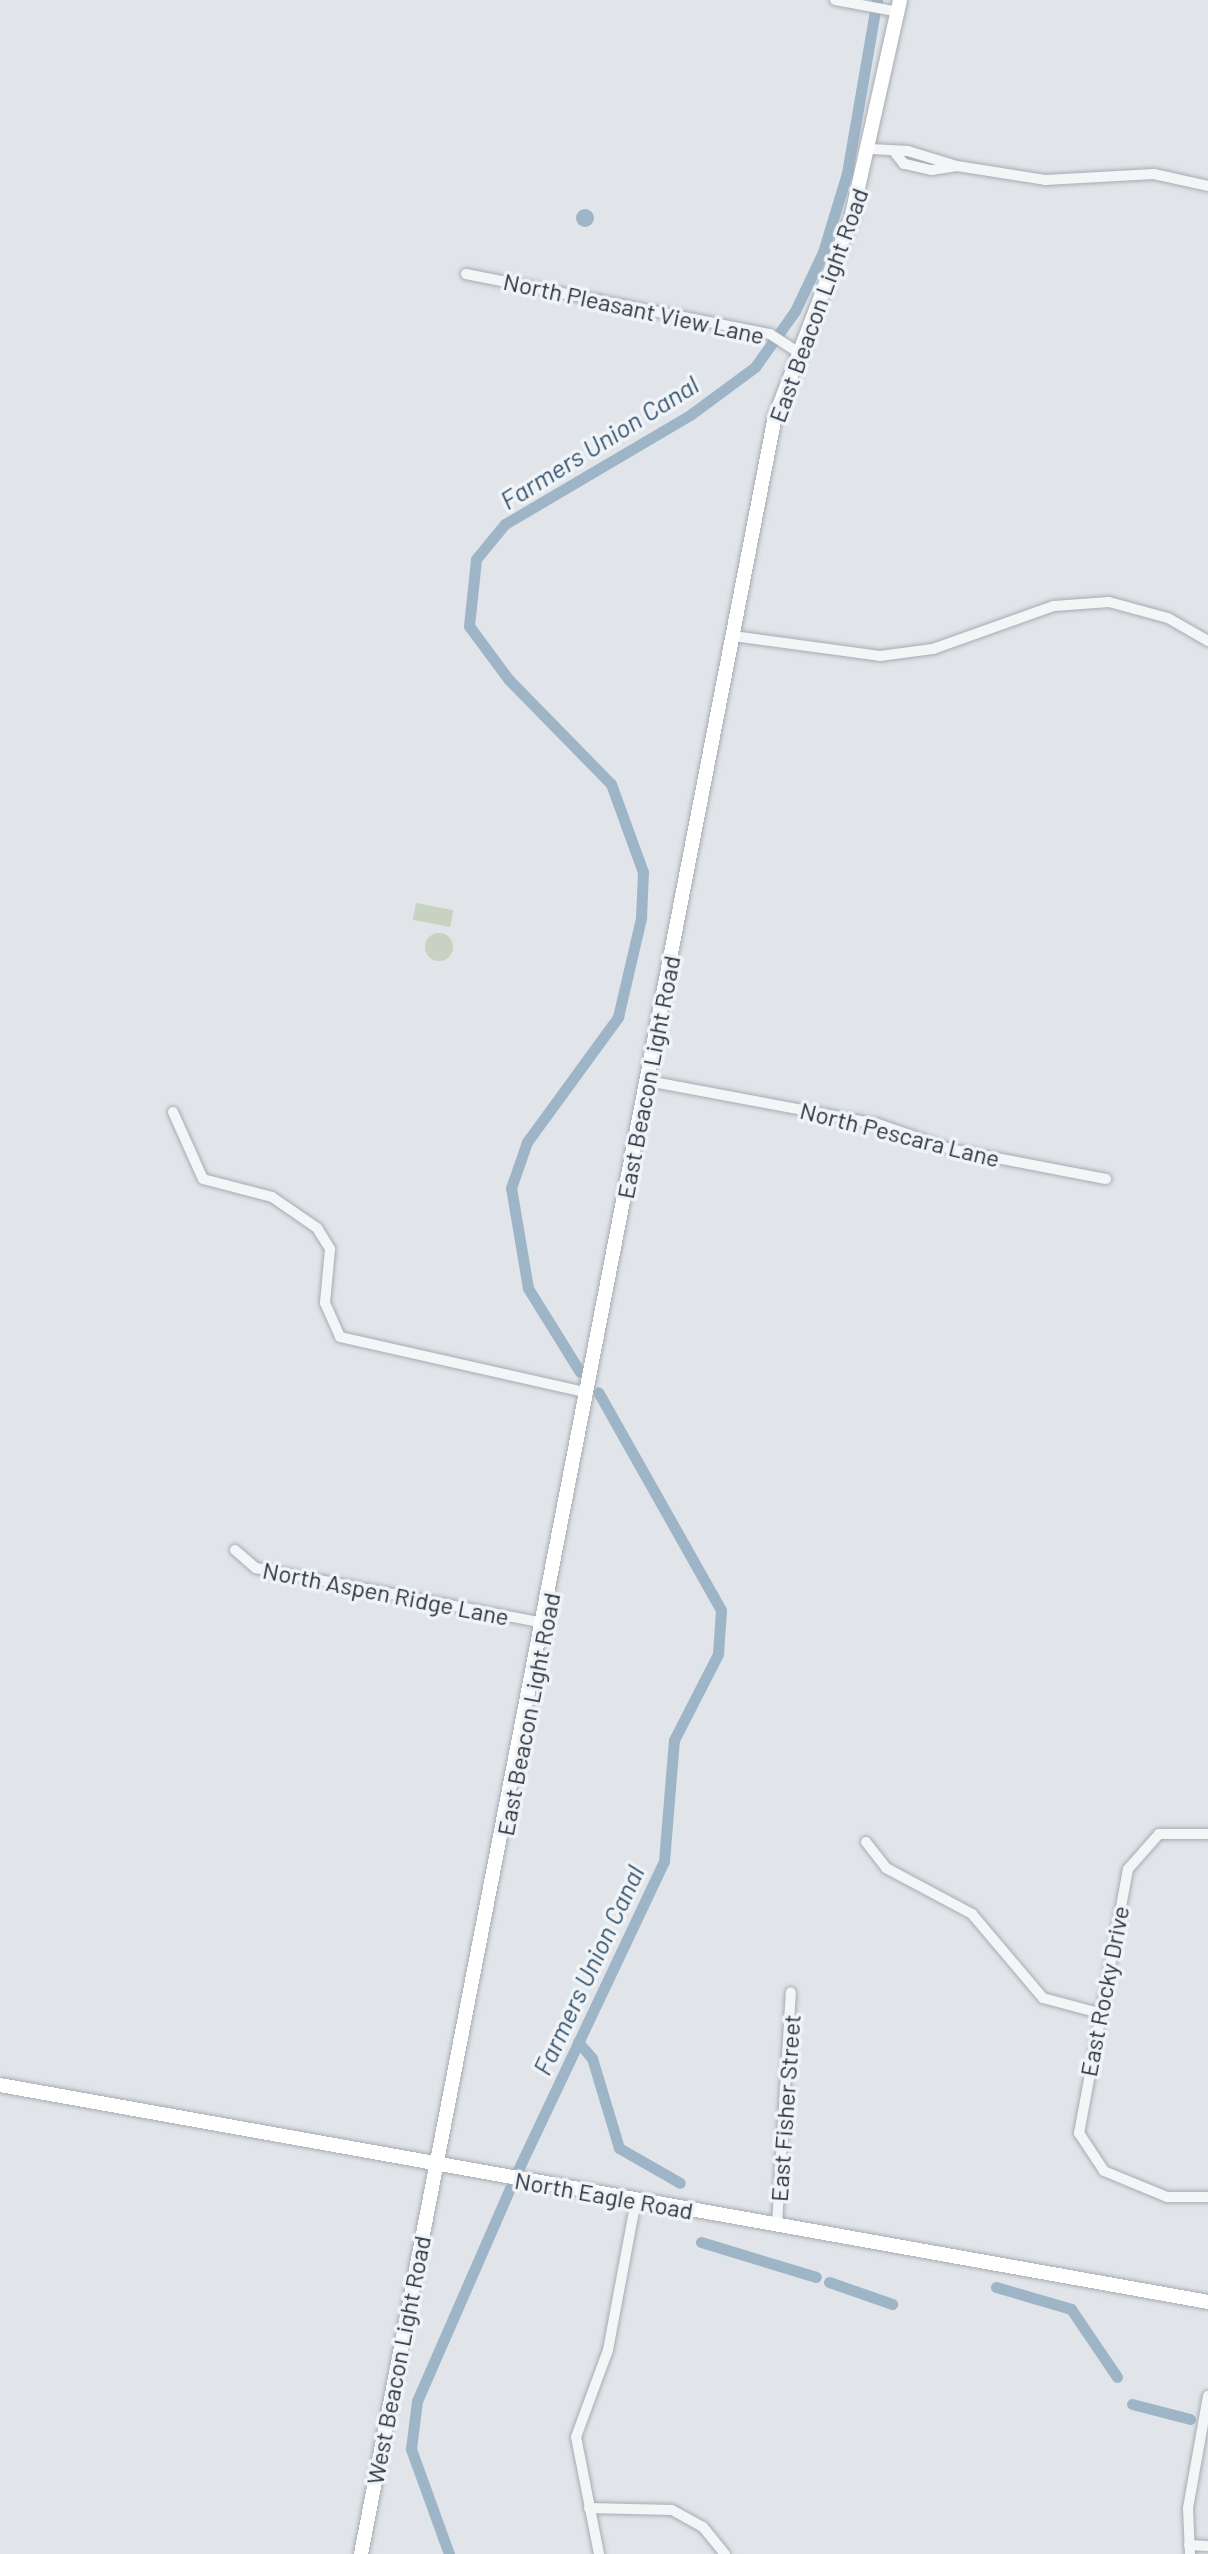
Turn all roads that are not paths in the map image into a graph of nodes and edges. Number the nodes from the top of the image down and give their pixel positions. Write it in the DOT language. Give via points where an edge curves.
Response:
graph roads {
  1 [pos="835,0"];
  2 [pos="900,6"];
  3 [pos="871,149"];
  4 [pos="1208,186"];
  5 [pos="466,274"];
  6 [pos="798,352"];
  7 [pos="733,636"];
  8 [pos="1208,641"];
  9 [pos="648,1081"];
  10 [pos="173,1112"];
  11 [pos="1106,1179"];
  12 [pos="588,1393"];
  13 [pos="235,1550"];
  14 [pos="545,1623"];
  15 [pos="1208,1834"];
  16 [pos="866,1842"];
  17 [pos="791,1992"];
  18 [pos="1099,2013"];
  19 [pos="0,2085"];
  20 [pos="436,2166"];
  21 [pos="1208,2197"];
  22 [pos="636,2200"];
  23 [pos="777,2225"];
  24 [pos="1208,2302"];
  25 [pos="1208,2396"];
  26 [pos="589,2508"];
  27 [pos="1208,2546"];
  28 [pos="1189,2550"];
  29 [pos="361,2554"];
  30 [pos="599,2554"];
  31 [pos="725,2554"];
  1 -- 2 [label="street" via="876,8"];
  2 -- 3 [label="main road, East Beacon Light Road"];
  3 -- 4 [label="street" via="931,170 957,166 1045,180 1154,174"];
  3 -- 6 [label="main road, East Beacon Light Road"];
  5 -- 6 [label="street, North Pleasant View Lane" via="775,337"];
  6 -- 7 [label="main road, East Beacon Light Road" via="775,417"];
  7 -- 8 [label="street" via="880,656 933,649 1054,606 1109,602 1168,618"];
  7 -- 9 [label="main road, East Beacon Light Road"];
  9 -- 11 [label="street, North Pescara Lane" via="878,1124 950,1149"];
  9 -- 12 [label="main road, East Beacon Light Road"];
  10 -- 12 [label="street" via="203,1179 288,1204 322,1235 331,1260 327,1316 340,1337"];
  12 -- 14 [label="main road, East Beacon Light Road"];
  13 -- 14 [label="street, North Aspen Ridge Lane" via="256,1568"];
  14 -- 20 [label="main road, East Beacon Light Road"];
  15 -- 18 [label="street, East Rocky Drive" via="1179,1829 1147,1842 1128,1869"];
  16 -- 18 [label="street" via="886,1868 972,1914 1043,1998"];
  17 -- 23 [label="street, East Fisher Street"];
  18 -- 21 [label="street, East Rocky Drive" via="1079,2114 1083,2146 1104,2171 1167,2197"];
  19 -- 20 [label="main road, North Eagle Road"];
  20 -- 22 [label="main road, North Eagle Road"];
  20 -- 29 [label="main road, West Beacon Light Road"];
  22 -- 23 [label="main road, North Eagle Road"];
  22 -- 26 [label="street" via="608,2350 576,2437"];
  23 -- 24 [label="main road, North Eagle Road"];
  25 -- 28 [label="street"];
  26 -- 30 [label="street"];
  26 -- 31 [label="street" via="672,2510 703,2527"];
  27 -- 28 [label="street"];
}
